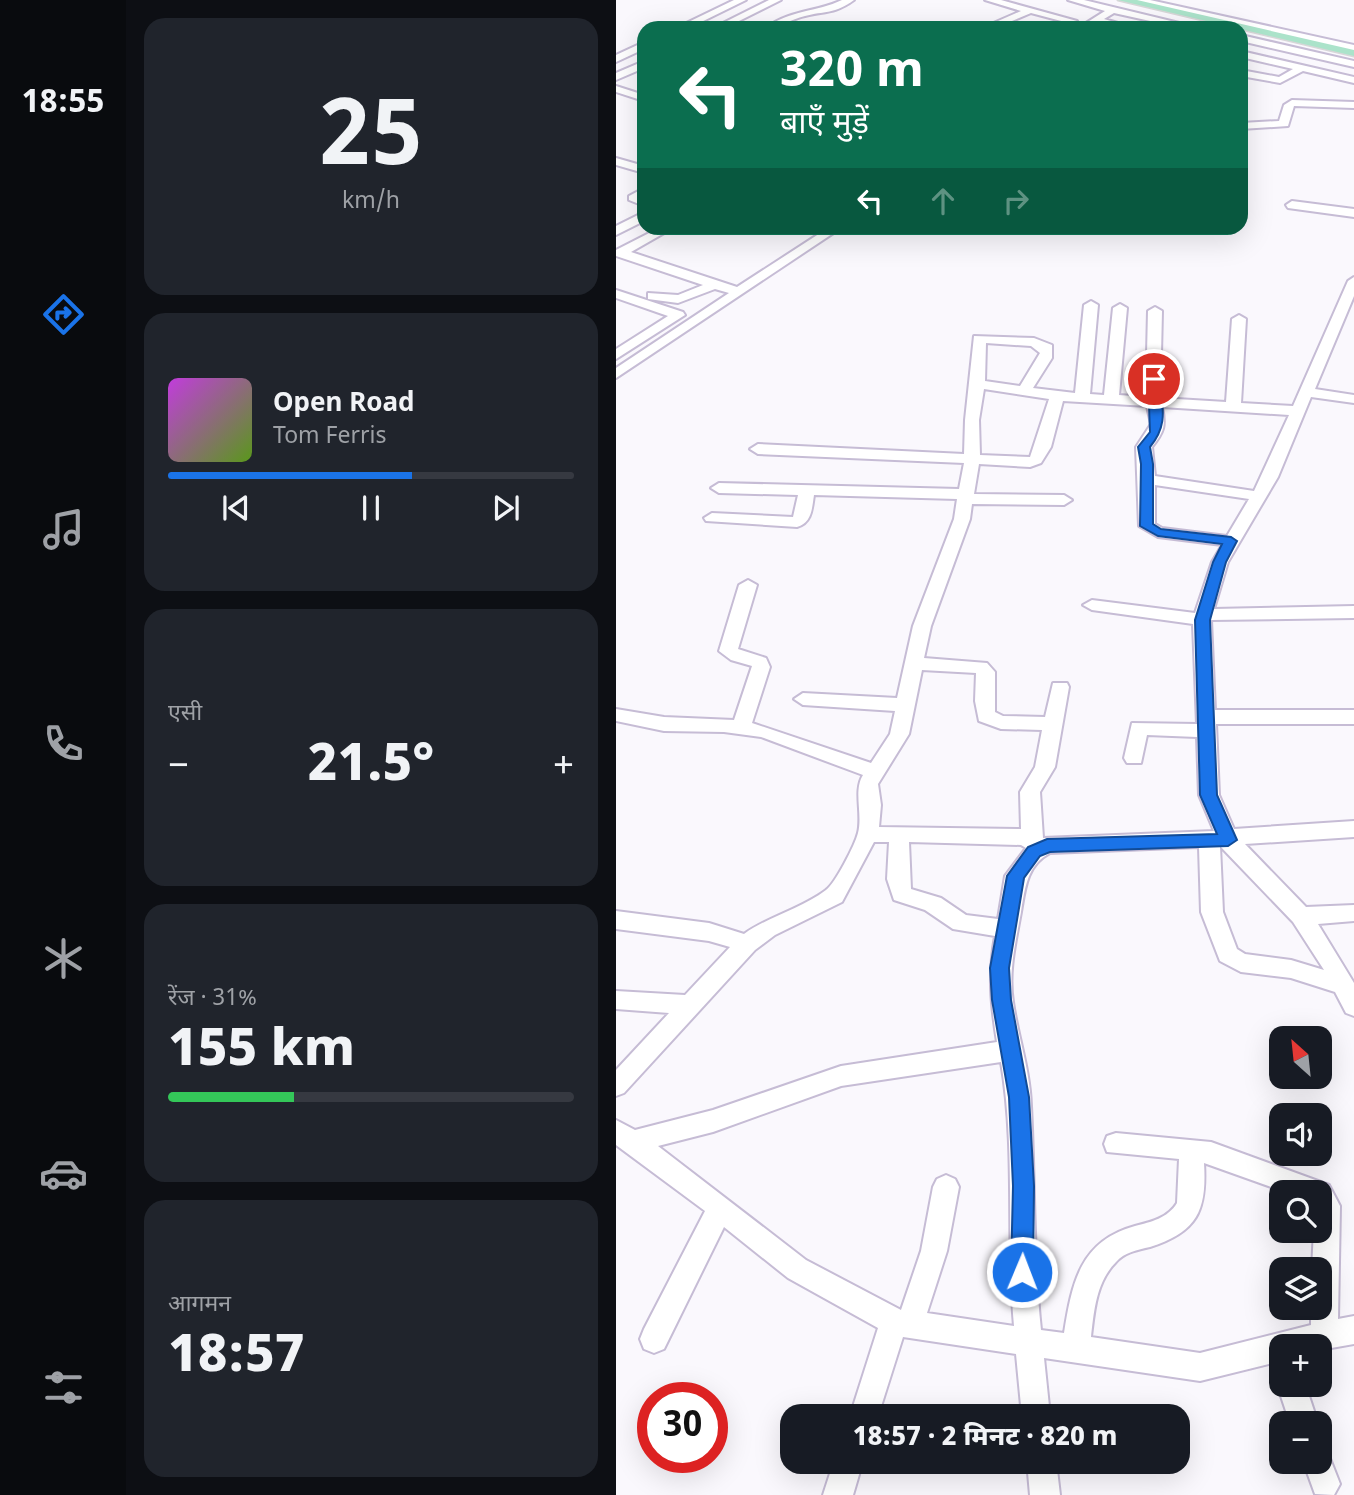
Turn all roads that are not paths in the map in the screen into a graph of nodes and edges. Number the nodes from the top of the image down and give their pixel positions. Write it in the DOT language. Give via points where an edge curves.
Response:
graph roads {
  1 [pos="741,0"];
  2 [pos="753,0"];
  3 [pos="776,0"];
  4 [pos="819,0"];
  5 [pos="849,0"];
  6 [pos="990,0"];
  7 [pos="1010,0"];
  8 [pos="1073,0"];
  9 [pos="1101,0"];
  10 [pos="1123,0"];
  11 [pos="1138,0"];
  12 [pos="1114,10"];
  13 [pos="1029,11"];
  14 [pos="734,12"];
  15 [pos="803,13"];
  16 [pos="1095,20"];
  17 [pos="696,21"];
  18 [pos="699,21"];
  19 [pos="712,21"];
  20 [pos="764,21"];
  21 [pos="786,21"];
  22 [pos="1004,21"];
  23 [pos="1072,21"];
  24 [pos="1099,21"];
  25 [pos="1164,21"];
  26 [pos="1192,21"];
  27 [pos="1215,21"];
  28 [pos="1219,21"];
  29 [pos="1250,29"];
  30 [pos="1248,39"];
  31 [pos="637,46"];
  32 [pos="1307,50"];
  33 [pos="1354,50"];
  34 [pos="616,56"];
  35 [pos="637,56"];
  36 [pos="1248,56"];
  37 [pos="1354,58"];
  38 [pos="1354,64"];
  39 [pos="616,66"];
  40 [pos="637,68"];
  41 [pos="1298,71"];
  42 [pos="1248,74"];
  43 [pos="616,79"];
  44 [pos="1354,80"];
  45 [pos="637,86"];
  46 [pos="616,89"];
  47 [pos="1354,89"];
  48 [pos="637,95"];
  49 [pos="1354,104"];
  50 [pos="1248,126"];
  51 [pos="616,149"];
  52 [pos="616,161"];
  53 [pos="637,162"];
  54 [pos="637,165"];
  55 [pos="1292,205"];
  56 [pos="1323,209"];
  57 [pos="1354,213"];
  58 [pos="637,220"];
  59 [pos="1318,224"];
  60 [pos="616,231"];
  61 [pos="653,235"];
  62 [pos="826,235"];
  63 [pos="618,252"];
  64 [pos="616,283"];
  65 [pos="715,284"];
  66 [pos="1352,291"];
  67 [pos="738,292"];
  68 [pos="616,295"];
  69 [pos="1091,305"];
  70 [pos="1119,308"];
  71 [pos="1155,311"];
  72 [pos="1239,319"];
  73 [pos="616,355"];
  74 [pos="616,374"];
  75 [pos="978,384"];
  76 [pos="1024,391"];
  77 [pos="1305,392"];
  78 [pos="1057,396"];
  79 [pos="1082,398"];
  80 [pos="1111,399"];
  81 [pos="1354,399"];
  82 [pos="1153,401"];
  83 [pos="1233,407"];
  84 [pos="1298,411"];
  85 [pos="758,449"];
  86 [pos="972,460"];
  87 [pos="1146,479"];
  88 [pos="719,488"];
  89 [pos="807,491"];
  90 [pos="1258,496"];
  91 [pos="965,497"];
  92 [pos="1064,500"];
  93 [pos="712,518"];
  94 [pos="1231,541"];
  95 [pos="748,585"];
  96 [pos="1092,605"];
  97 [pos="1354,612"];
  98 [pos="1203,617"];
  99 [pos="913,663"];
  100 [pos="1059,687"];
  101 [pos="803,699"];
  102 [pos="904,705"];
  103 [pos="616,715"];
  104 [pos="1354,717"];
  105 [pos="1053,724"];
  106 [pos="1207,724"];
  107 [pos="741,728"];
  108 [pos="1134,758"];
  109 [pos="873,771"];
  110 [pos="1354,829"];
  111 [pos="868,834"];
  112 [pos="899,834"];
  113 [pos="1219,840"];
  114 [pos="1037,843"];
  115 [pos="1354,913"];
  116 [pos="1301,916"];
  117 [pos="616,920"];
  118 [pos="1005,929"];
  119 [pos="747,944"];
  120 [pos="1351,998"];
  121 [pos="616,1000"];
  122 [pos="690,1005"];
  123 [pos="1012,1050"];
  124 [pos="616,1086"];
  125 [pos="624,1136"];
  126 [pos="1116,1144"];
  127 [pos="1191,1149"];
  128 [pos="1285,1180"];
  129 [pos="946,1187"];
  130 [pos="721,1207"];
  131 [pos="1324,1243"];
  132 [pos="902,1323"];
  133 [pos="1354,1330"];
  134 [pos="1324,1334"];
  135 [pos="1330,1334"];
  136 [pos="654,1339"];
  137 [pos="1029,1343"];
  138 [pos="1075,1349"];
  139 [pos="1269,1352"];
  140 [pos="869,1404"];
  141 [pos="1035,1404"];
  142 [pos="845,1474"];
  143 [pos="1043,1474"];
  144 [pos="838,1495"];
  145 [pos="1045,1495"];
  1 -- 17 [label="street"];
  2 -- 14 [label="street"];
  3 -- 14 [label="street"];
  4 -- 15 [label="street"];
  5 -- 15 [label="street" via="825,12"];
  6 -- 13 [label="street"];
  7 -- 13 [label="street" via="1029,5"];
  8 -- 12 [label="street"];
  9 -- 26 [label="main road"];
  10 -- 27 [label="main road"];
  11 -- 28 [label="street"];
  12 -- 16 [label="street"];
  12 -- 25 [label="street"];
  13 -- 22 [label="street"];
  13 -- 23 [label="street"];
  14 -- 18 [label="street"];
  14 -- 19 [label="street"];
  14 -- 20 [label="street"];
  15 -- 21 [label="street"];
  16 -- 24 [label="street"];
  29 -- 32 [label="main road"];
  29 -- 33 [label="main road"];
  30 -- 32 [label="street"];
  31 -- 34 [label="street"];
  32 -- 37 [label="main road"];
  32 -- 38 [label="street"];
  35 -- 39 [label="street"];
  36 -- 41 [label="street"];
  40 -- 43 [label="street"];
  41 -- 42 [label="street" via="1275,80"];
  41 -- 44 [label="street"];
  41 -- 47 [label="street"];
  43 -- 45 [label="street"];
  46 -- 48 [label="street"];
  49 -- 50 [label="street" via="1298,102 1289,105 1284,124"];
  51 -- 53 [label="street"];
  52 -- 54 [label="street"];
  55 -- 56 [label="street"];
  56 -- 57 [label="street"];
  56 -- 59 [label="street"];
  58 -- 60 [label="street"];
  61 -- 63 [label="street"];
  62 -- 67 [label="street"];
  63 -- 65 [label="street"];
  64 -- 65 [label="street" via="679,301"];
  65 -- 67 [label="street"];
  66 -- 77 [label="street"];
  67 -- 74 [label="street"];
  68 -- 73 [label="street" via="678,315"];
  69 -- 79 [label="street"];
  70 -- 80 [label="street"];
  71 -- 82 [label="street"];
  72 -- 83 [label="street"];
  75 -- 76 [label="street"];
  75 -- 76 [label="street" via="980,339 1034,342 1043,345 1048,354"];
  75 -- 86 [label="street"];
  76 -- 78 [label="street"];
  77 -- 81 [label="street"];
  77 -- 84 [label="street"];
  78 -- 79 [label="street"];
  78 -- 86 [label="street" via="1036,460"];
  79 -- 80 [label="street"];
  80 -- 82 [label="street"];
  82 -- 83 [label="street"];
  82 -- 87 [label="street" via="1157,424 1144,447"];
  83 -- 84 [label="street"];
  84 -- 90 [label="street"];
  85 -- 86 [label="street"];
  86 -- 91 [label="street"];
  87 -- 90 [label="street"];
  87 -- 94 [label="street" via="1150,530"];
  88 -- 89 [label="street"];
  89 -- 91 [label="street"];
  89 -- 93 [label="street" via="803,515 797,522"];
  90 -- 94 [label="street"];
  91 -- 92 [label="street"];
  91 -- 99 [label="street" via="962,519"];
  94 -- 98 [label="street"];
  95 -- 107 [label="street" via="728,651 760,662 761,667"];
  96 -- 98 [label="street"];
  97 -- 98 [label="street"];
  98 -- 106 [label="street"];
  99 -- 102 [label="street"];
  99 -- 105 [label="street" via="981,667 986,672 986,716 1000,722"];
  100 -- 105 [label="street"];
  101 -- 102 [label="street"];
  102 -- 109 [label="street" via="899,734"];
  103 -- 107 [label="street" via="663,724"];
  104 -- 106 [label="street"];
  105 -- 114 [label="street" via="1045,767 1030,792"];
  106 -- 108 [label="street" via="1139,729"];
  106 -- 113 [label="street" via="1209,795"];
  107 -- 109 [label="street" via="763,731"];
  109 -- 111 [label="street" via="868,784"];
  110 -- 113 [label="street"];
  111 -- 112 [label="street"];
  111 -- 119 [label="street" via="834,896"];
  112 -- 114 [label="street"];
  112 -- 118 [label="street" via="902,894 933,904 961,923"];
  113 -- 114 [label="street"];
  113 -- 116 [label="street"];
  113 -- 120 [label="street" via="1212,912 1228,955 1241,963 1291,969"];
  114 -- 118 [label="street" via="1016,876"];
  115 -- 116 [label="street"];
  116 -- 120 [label="street"];
  117 -- 119 [label="street" via="709,932"];
  118 -- 123 [label="street" via="1001,989"];
  119 -- 122 [label="street"];
  121 -- 122 [label="street"];
  122 -- 124 [label="street"];
  123 -- 125 [label="street" via="841,1076 713,1121"];
  123 -- 137 [label="street" via="1019,1097 1022,1272"];
  125 -- 130 [label="street"];
  126 -- 127 [label="street"];
  127 -- 128 [label="street"];
  127 -- 138 [label="street" via="1193,1186 1186,1216 1175,1227 1122,1242 1107,1252 1086,1289"];
  129 -- 132 [label="street" via="934,1251"];
  130 -- 132 [label="street" via="797,1269"];
  130 -- 136 [label="street"];
  131 -- 134 [label="street"];
  132 -- 137 [label="street"];
  132 -- 140 [label="street"];
  133 -- 135 [label="street"];
  137 -- 138 [label="street"];
  137 -- 141 [label="street"];
  138 -- 139 [label="street" via="1200,1367"];
  142 -- 144 [label="street"];
  143 -- 145 [label="street"];
}
